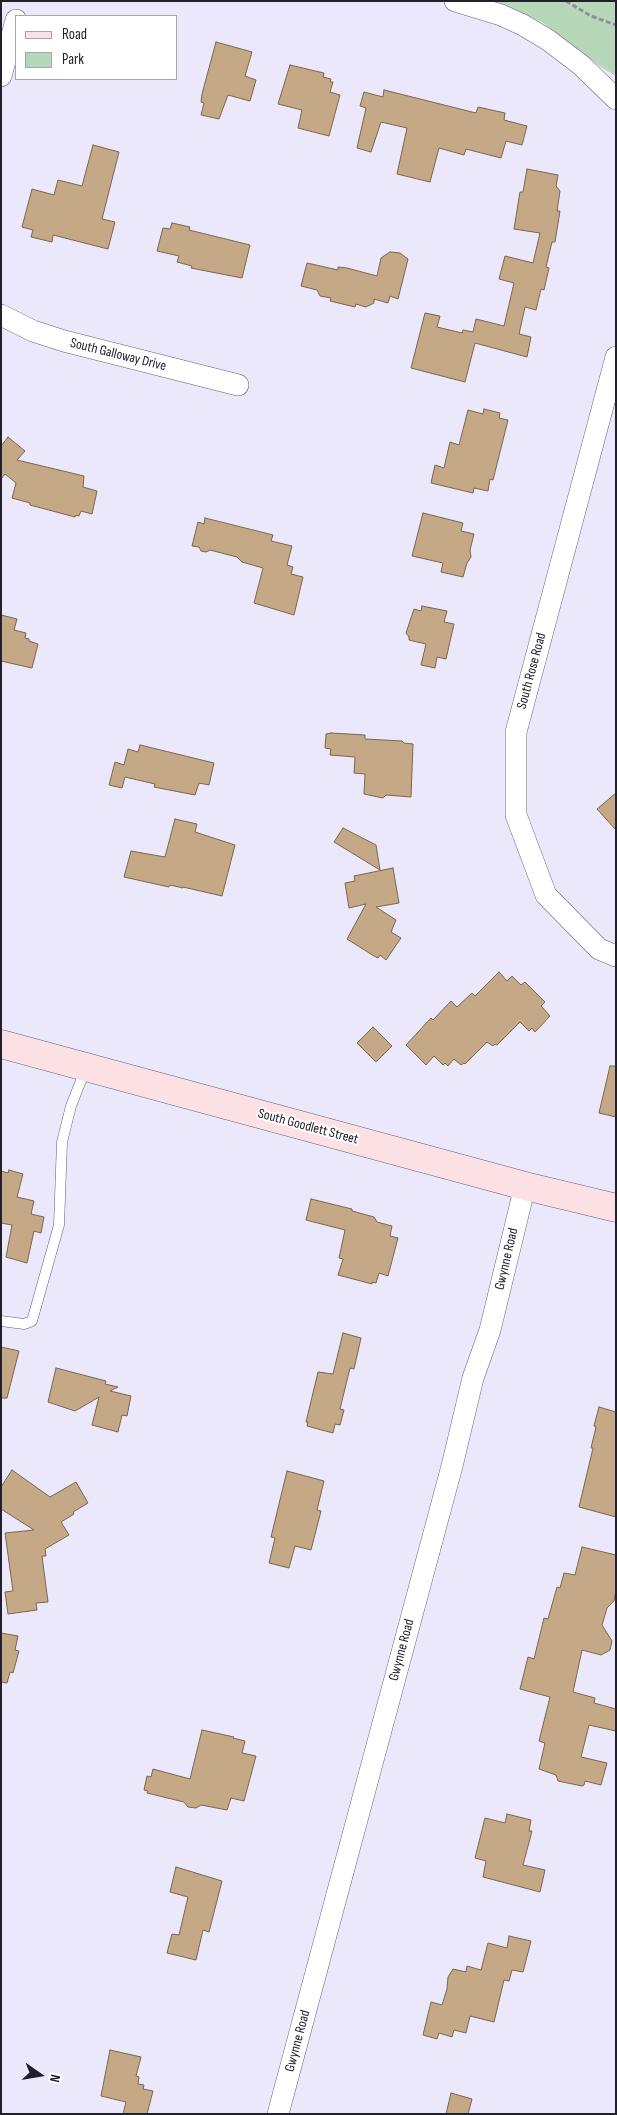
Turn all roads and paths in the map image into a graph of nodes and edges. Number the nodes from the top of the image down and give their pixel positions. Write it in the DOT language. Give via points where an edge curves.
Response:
graph roads {
  1 [pos="21,1"];
  2 [pos="455,1"];
  3 [pos="566,1"];
  4 [pos="18,15"];
  5 [pos="15,25"];
  6 [pos="616,25"];
  7 [pos="1,76"];
  8 [pos="616,99"];
  9 [pos="1,315"];
  10 [pos="616,358"];
  11 [pos="238,385"];
  12 [pos="616,956"];
  13 [pos="1,1044"];
  14 [pos="86,1067"];
  15 [pos="525,1186"];
  16 [pos="616,1208"];
  17 [pos="1,1321"];
  18 [pos="278,2114"];
  1 -- 4 [label="street"];
  2 -- 8 [label="street" via="524,25 581,65"];
  3 -- 6 [label="path" via="591,16"];
  5 -- 7 [label="street"];
  9 -- 11 [label="street, South Galloway Drive" via="33,331 64,341"];
  10 -- 12 [label="street, South Rose Road" via="516,732 516,815 546,895 599,949"];
  13 -- 14 [label="main road, South Goodlett Street"];
  14 -- 15 [label="main road, South Goodlett Street"];
  14 -- 17 [label="lane" via="62,1142 59,1225 32,1321 24,1324"];
  15 -- 16 [label="main road, South Goodlett Street"];
  15 -- 18 [label="street, Gwynne Road" via="490,1330 473,1378"];
}
